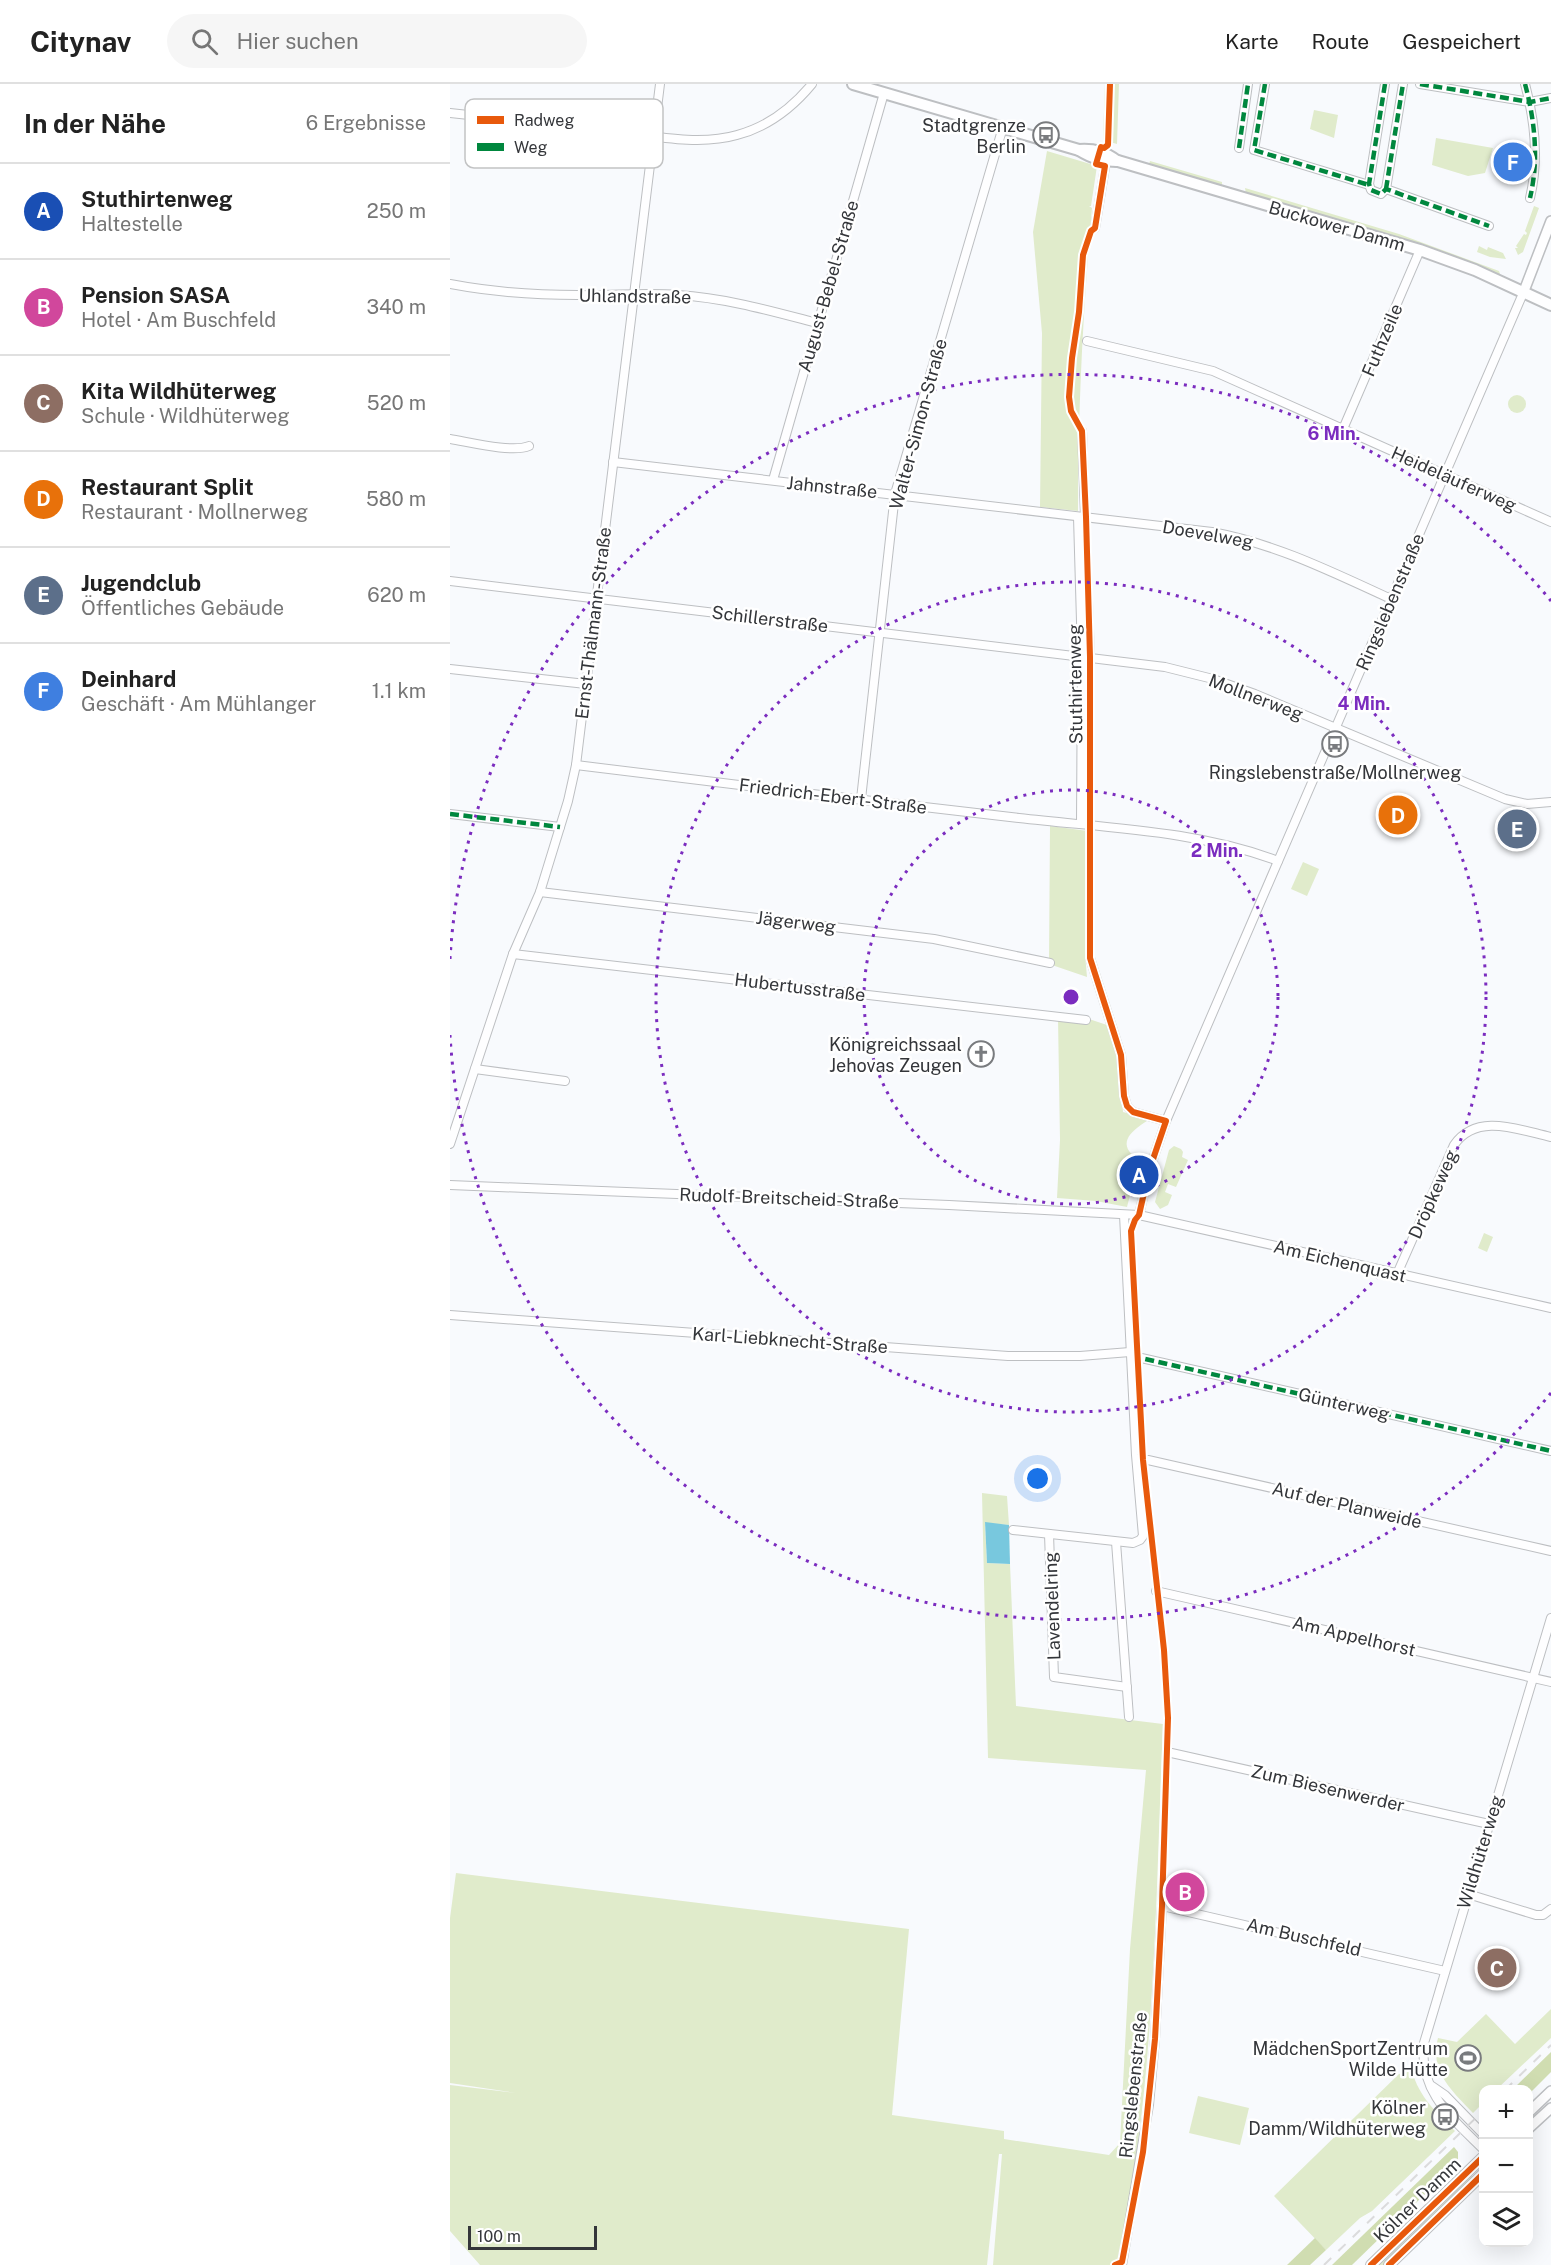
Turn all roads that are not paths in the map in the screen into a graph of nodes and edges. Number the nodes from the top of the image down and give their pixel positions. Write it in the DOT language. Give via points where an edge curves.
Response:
graph roads {
  1 [pos="660,84"];
  2 [pos="812,84"];
  3 [pos="853,84"];
  4 [pos="1248,84"];
  5 [pos="1265,84"];
  6 [pos="1385,84"];
  7 [pos="1403,84"];
  8 [pos="1420,84"];
  9 [pos="1526,84"];
  10 [pos="884,93"];
  11 [pos="1551,98"];
  12 [pos="658,99"];
  13 [pos="1530,102"];
  14 [pos="450,113"];
  15 [pos="465,115"];
  16 [pos="1003,127"];
  17 [pos="663,137"];
  18 [pos="1239,148"];
  19 [pos="1102,156"];
  20 [pos="649,168"];
  21 [pos="1370,184"];
  22 [pos="1386,189"];
  23 [pos="1530,198"];
  24 [pos="1551,221"];
  25 [pos="1489,226"];
  26 [pos="1095,228"];
  27 [pos="1420,250"];
  28 [pos="450,284"];
  29 [pos="1524,291"];
  30 [pos="634,293"];
  31 [pos="1551,305"];
  32 [pos="817,323"];
  33 [pos="1087,340"];
  34 [pos="1343,429"];
  35 [pos="1082,431"];
  36 [pos="450,439"];
  37 [pos="529,446"];
  38 [pos="613,462"];
  39 [pos="1444,475"];
  40 [pos="772,480"];
  41 [pos="895,494"];
  42 [pos="1082,517"];
  43 [pos="1551,522"];
  44 [pos="450,581"];
  45 [pos="595,599"];
  46 [pos="1391,599"];
  47 [pos="879,632"];
  48 [pos="1086,657"];
  49 [pos="450,669"];
  50 [pos="586,684"];
  51 [pos="1335,728"];
  52 [pos="576,765"];
  53 [pos="861,799"];
  54 [pos="1551,802"];
  55 [pos="450,814"];
  56 [pos="1081,824"];
  57 [pos="1090,824"];
  58 [pos="560,826"];
  59 [pos="1278,861"];
  60 [pos="540,892"];
  61 [pos="513,954"];
  62 [pos="1050,963"];
  63 [pos="1086,1020"];
  64 [pos="475,1069"];
  65 [pos="565,1081"];
  66 [pos="1166,1121"];
  67 [pos="1551,1137"];
  68 [pos="450,1144"];
  69 [pos="450,1185"];
  70 [pos="1139,1215"];
  71 [pos="1126,1216"];
  72 [pos="1398,1274"];
  73 [pos="1551,1308"];
  74 [pos="450,1315"];
  75 [pos="1133,1355"];
  76 [pos="1551,1451"];
  77 [pos="1143,1460"];
  78 [pos="1013,1530"];
  79 [pos="1049,1534"];
  80 [pos="1116,1542"];
  81 [pos="1551,1551"];
  82 [pos="1156,1592"];
  83 [pos="1551,1618"];
  84 [pos="1533,1678"];
  85 [pos="1551,1682"];
  86 [pos="1127,1687"];
  87 [pos="1129,1717"];
  88 [pos="1167,1752"];
  89 [pos="1489,1824"];
  90 [pos="1468,1894"];
  91 [pos="1162,1906"];
  92 [pos="1551,1909"];
  93 [pos="1445,1971"];
  94 [pos="1432,2086"];
  95 [pos="1551,2091"];
  96 [pos="1533,2108"];
  97 [pos="1551,2108"];
  98 [pos="1533,2124"];
  99 [pos="1479,2130"];
  100 [pos="1479,2145"];
  101 [pos="1479,2161"];
  102 [pos="1479,2178"];
  103 [pos="1122,2265"];
  104 [pos="1371,2265"];
  105 [pos="1389,2265"];
  1 -- 12 [label="street, Ernst-Thälmann-Straße"];
  2 -- 17 [label="street" via="795,103 767,123 739,135 712,140"];
  3 -- 10 [label="main road"];
  4 -- 18 [label="street"];
  5 -- 21 [label="street" via="1254,150"];
  6 -- 21 [label="street"];
  7 -- 22 [label="street"];
  8 -- 13 [label="street"];
  9 -- 13 [label="street"];
  10 -- 16 [label="main road"];
  10 -- 32 [label="street, August-Bebel-Straße"];
  11 -- 13 [label="street"];
  13 -- 23 [label="street" via="1535,145"];
  14 -- 15 [label="street"];
  16 -- 19 [label="main road" via="1079,150 1093,149"];
  16 -- 41 [label="street, Walter-Simon-Straße"];
  19 -- 26 [label="street"];
  19 -- 27 [label="main road, Buckower Damm"];
  20 -- 30 [label="street, Ernst-Thälmann-Straße"];
  21 -- 22 [label="street" via="1371,190 1379,194"];
  22 -- 25 [label="street"];
  24 -- 29 [label="street"];
  27 -- 29 [label="main road, Buckower Damm"];
  27 -- 34 [label="street, Futhzeile"];
  28 -- 30 [label="street, Uhlandstraße" via="515,293"];
  29 -- 31 [label="main road, Buckower Damm"];
  29 -- 39 [label="street, Ringslebenstraße"];
  30 -- 32 [label="street, Uhlandstraße" via="717,299"];
  30 -- 38 [label="street, Ernst-Thälmann-Straße"];
  32 -- 40 [label="street, August-Bebel-Straße"];
  33 -- 34 [label="street, Heideläuferweg" via="1213,371"];
  34 -- 39 [label="street, Heideläuferweg"];
  35 -- 42 [label="street, Stuthirtenweg"];
  36 -- 37 [label="street" via="503,447"];
  38 -- 40 [label="street, Jahnstraße"];
  38 -- 45 [label="street, Ernst-Thälmann-Straße"];
  39 -- 43 [label="street, Heideläuferweg"];
  39 -- 46 [label="street, Ringslebenstraße"];
  40 -- 41 [label="street, Jahnstraße"];
  41 -- 42 [label="street, Jahnstraße"];
  41 -- 47 [label="street, Walter-Simon-Straße"];
  42 -- 46 [label="street, Doevelweg" via="1212,532 1259,542"];
  42 -- 48 [label="street, Stuthirtenweg"];
  44 -- 45 [label="street, Schillerstraße"];
  45 -- 47 [label="street, Schillerstraße"];
  45 -- 50 [label="street, Ernst-Thälmann-Straße"];
  46 -- 51 [label="street, Ringslebenstraße"];
  47 -- 48 [label="street, Schillerstraße"];
  47 -- 53 [label="street, Walter-Simon-Straße"];
  48 -- 51 [label="street, Mollnerweg" via="1149,664 1213,679"];
  48 -- 56 [label="street"];
  48 -- 57 [label="street, Stuthirtenweg"];
  49 -- 50 [label="street"];
  50 -- 52 [label="street, Ernst-Thälmann-Straße"];
  51 -- 54 [label="street, Mollnerweg" via="1505,799 1527,804"];
  51 -- 59 [label="street, Ringslebenstraße"];
  52 -- 53 [label="street, Friedrich-Ebert-Straße"];
  52 -- 58 [label="street, Ernst-Thälmann-Straße"];
  53 -- 56 [label="street, Friedrich-Ebert-Straße"];
  55 -- 58 [label="street"];
  56 -- 57 [label="street, Friedrich-Ebert-Straße"];
  57 -- 59 [label="street, Friedrich-Ebert-Straße" via="1213,842"];
  57 -- 66 [label="street, Stuthirtenweg" via="1090,958 1121,1055 1124,1096 1133,1112"];
  58 -- 60 [label="street, Ernst-Thälmann-Straße"];
  59 -- 66 [label="street, Ringslebenstraße"];
  60 -- 61 [label="street, Ernst-Thälmann-Straße"];
  60 -- 62 [label="street, Jägerweg" via="934,939"];
  61 -- 63 [label="street, Hubertusstraße"];
  61 -- 64 [label="street, Ernst-Thälmann-Straße"];
  64 -- 65 [label="street"];
  64 -- 68 [label="street, Ernst-Thälmann-Straße"];
  66 -- 70 [label="street, Ringslebenstraße"];
  67 -- 72 [label="street, Dröpkeweg" via="1485,1125 1462,1135 1454,1145"];
  69 -- 71 [label="street, Rudolf-Breitscheid-Straße" via="960,1205"];
  70 -- 71 [label="street, Am Eichenquast"];
  70 -- 72 [label="street, Am Eichenquast"];
  71 -- 75 [label="street"];
  72 -- 73 [label="street, Am Eichenquast"];
  74 -- 75 [label="street, Karl-Liebknecht-Straße" via="1008,1356"];
  75 -- 76 [label="street, Günterweg"];
  75 -- 80 [label="street, Lavendelring" via="1136,1455 1144,1530 1140,1540"];
  77 -- 81 [label="street, Auf der Planweide"];
  78 -- 79 [label="street, Lavendelring"];
  79 -- 80 [label="street, Lavendelring"];
  79 -- 86 [label="street, Lavendelring" via="1054,1677"];
  80 -- 86 [label="street"];
  82 -- 84 [label="street, Am Appelhorst"];
  83 -- 84 [label="street, Wildhüterweg"];
  84 -- 85 [label="street, Am Appelhorst"];
  84 -- 89 [label="street, Wildhüterweg"];
  86 -- 87 [label="street"];
  88 -- 89 [label="street, Zum Biesenwerder"];
  89 -- 90 [label="street, Wildhüterweg"];
  90 -- 92 [label="street" via="1536,1916"];
  90 -- 93 [label="street, Wildhüterweg"];
  91 -- 93 [label="street, Am Buschfeld"];
  91 -- 103 [label="street, Ringslebenstraße" via="1149,2105"];
  93 -- 94 [label="street, Wildhüterweg" via="1424,2043 1424,2062"];
  94 -- 99 [label="street"];
  94 -- 100 [label="street, Wildhüterweg" via="1440,2105"];
  95 -- 96 [label="street"];
  97 -- 98 [label="street"];
  101 -- 104 [label="street, Kölner Damm"];
  102 -- 105 [label="street, Kölner Damm"];
}
